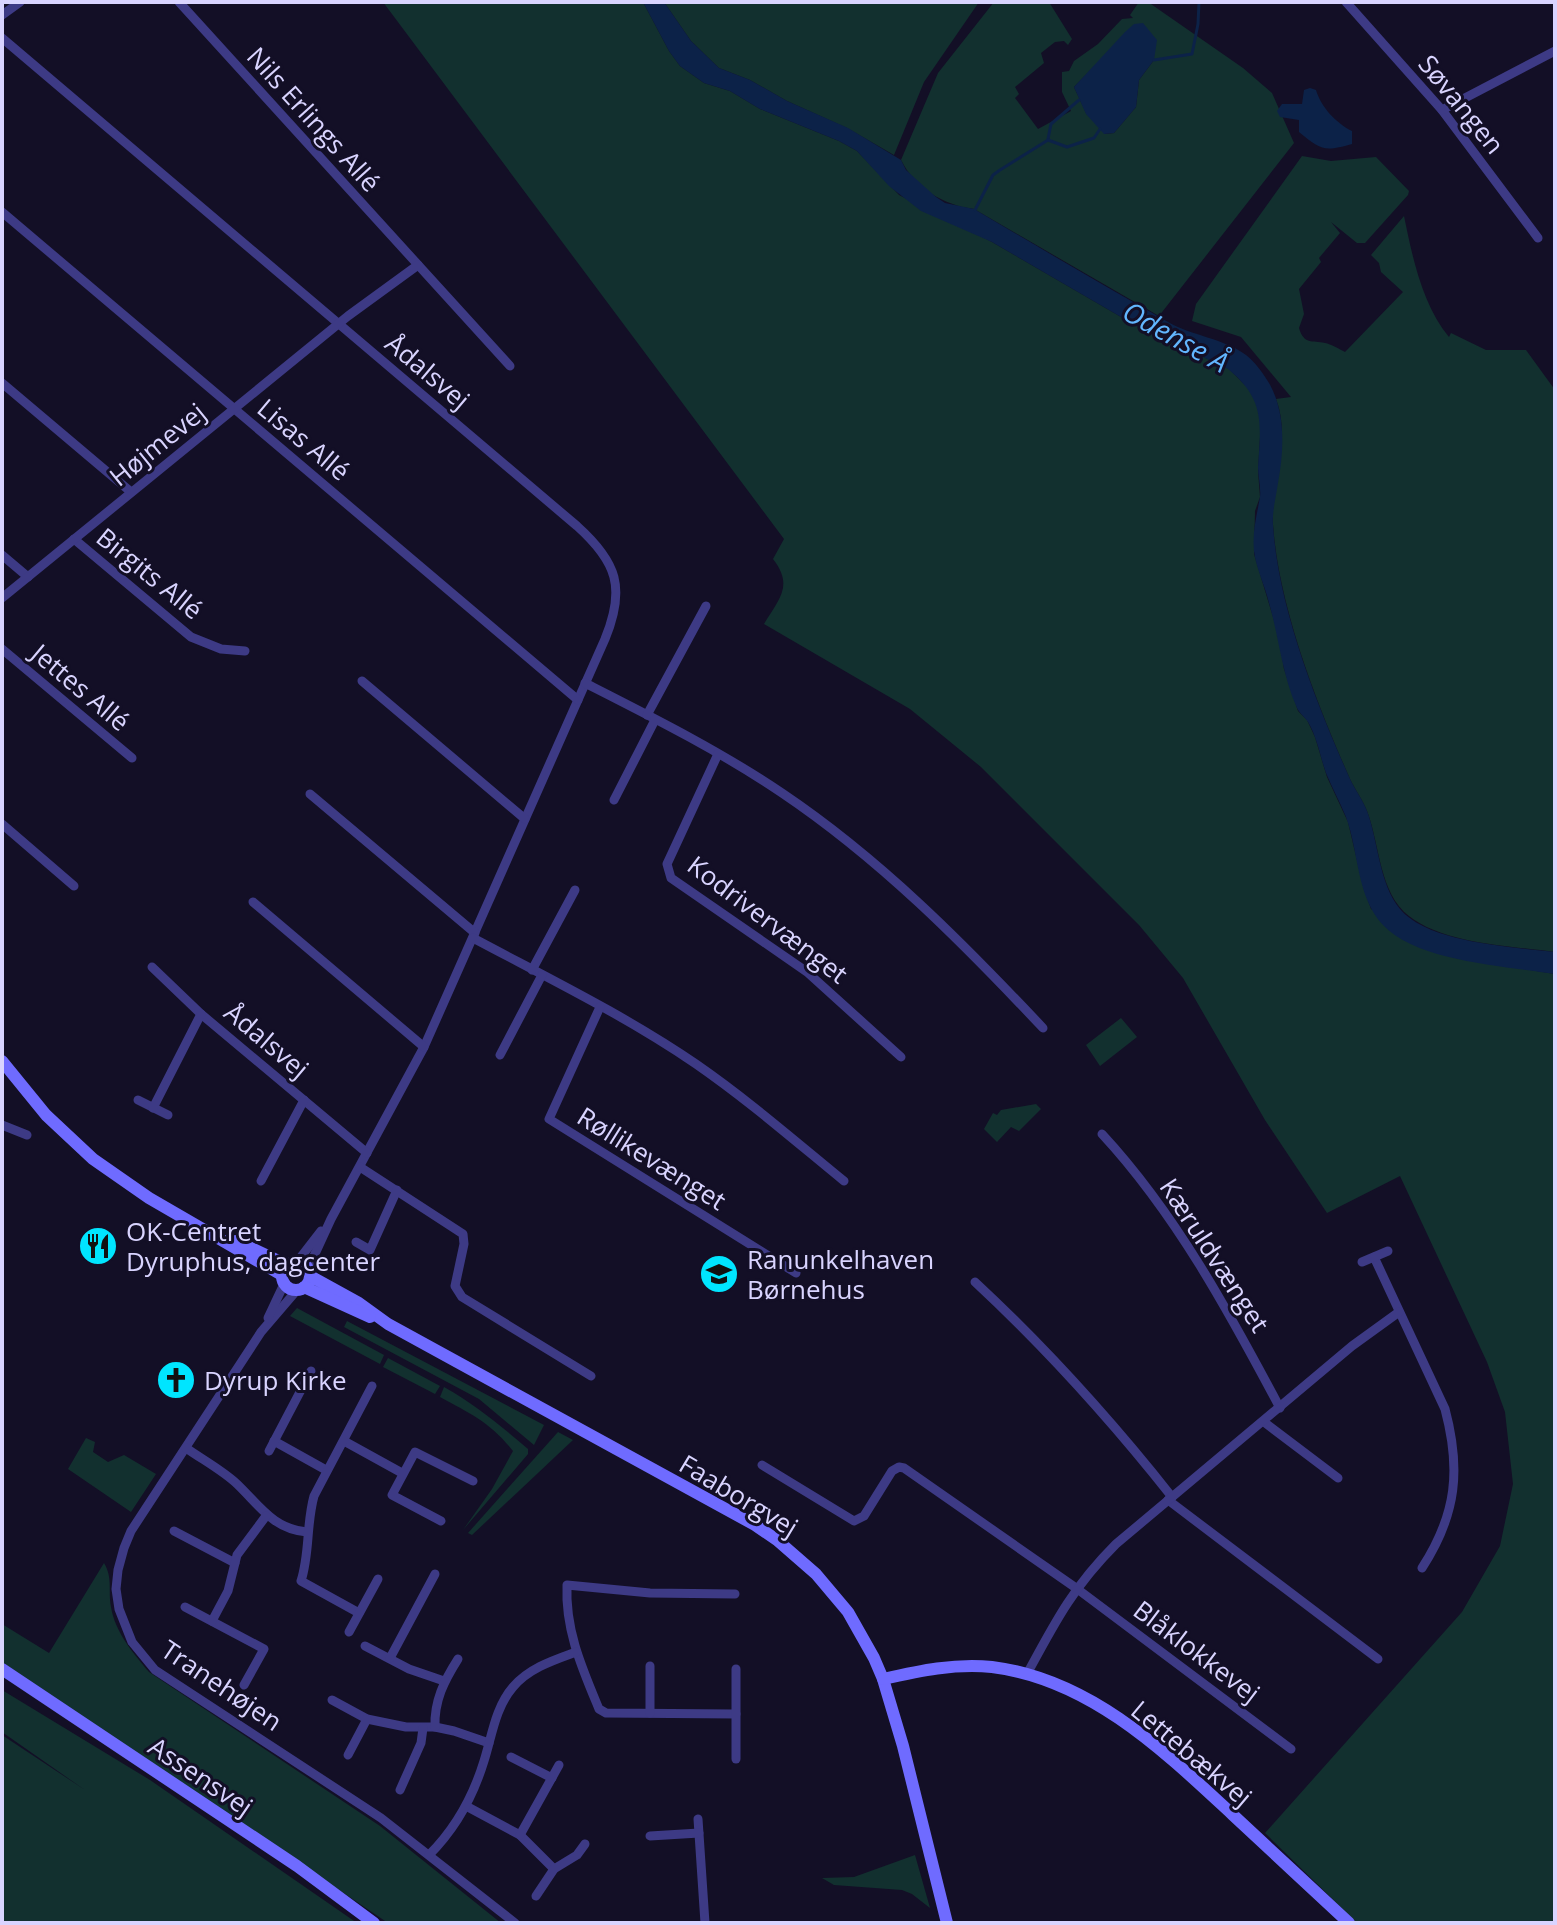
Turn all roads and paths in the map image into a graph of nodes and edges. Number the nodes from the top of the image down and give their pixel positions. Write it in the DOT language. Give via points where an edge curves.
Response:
graph roads {
  1 [pos="20,2"];
  2 [pos="179,2"];
  3 [pos="1346,2"];
  4 [pos="2,15"];
  5 [pos="2,38"];
  6 [pos="1555,51"];
  7 [pos="1442,110"];
  8 [pos="2,212"];
  9 [pos="1538,238"];
  10 [pos="418,265"];
  11 [pos="338,324"];
  12 [pos="510,366"];
  13 [pos="2,383"];
  14 [pos="235,410"];
  15 [pos="131,492"];
  16 [pos="74,539"];
  17 [pos="2,555"];
  18 [pos="28,577"];
  19 [pos="2,598"];
  20 [pos="706,606"];
  21 [pos="2,649"];
  22 [pos="245,651"];
  23 [pos="362,681"];
  24 [pos="585,683"];
  25 [pos="578,700"];
  26 [pos="651,718"];
  27 [pos="718,754"];
  28 [pos="132,758"];
  29 [pos="310,794"];
  30 [pos="614,800"];
  31 [pos="525,819"];
  32 [pos="2,824"];
  33 [pos="74,886"];
  34 [pos="575,890"];
  35 [pos="253,902"];
  36 [pos="474,936"];
  37 [pos="152,967"];
  38 [pos="532,970"];
  39 [pos="542,975"];
  40 [pos="600,1007"];
  41 [pos="201,1014"];
  42 [pos="1043,1028"];
  43 [pos="424,1047"];
  44 [pos="500,1055"];
  45 [pos="901,1057"];
  46 [pos="2,1061"];
  47 [pos="138,1100"];
  48 [pos="304,1100"];
  49 [pos="153,1108"];
  50 [pos="168,1115"];
  51 [pos="2,1125"];
  52 [pos="1102,1134"];
  53 [pos="27,1135"];
  54 [pos="367,1153"];
  55 [pos="360,1167"];
  56 [pos="261,1181"];
  57 [pos="844,1181"];
  58 [pos="397,1190"];
  59 [pos="356,1242"];
  60 [pos="1388,1251"];
  61 [pos="1374,1257"];
  62 [pos="1362,1262"];
  63 [pos="796,1273"];
  64 [pos="296,1276"];
  65 [pos="975,1282"];
  66 [pos="1399,1312"];
  67 [pos="311,1371"];
  68 [pos="591,1376"];
  69 [pos="372,1386"];
  70 [pos="1280,1408"];
  71 [pos="1264,1422"];
  72 [pos="344,1441"];
  73 [pos="186,1448"];
  74 [pos="762,1465"];
  75 [pos="326,1470"];
  76 [pos="402,1473"];
  77 [pos="1338,1478"];
  78 [pos="473,1481"];
  79 [pos="1170,1499"];
  80 [pos="266,1516"];
  81 [pos="441,1521"];
  82 [pos="174,1531"];
  83 [pos="307,1532"];
  84 [pos="235,1563"];
  85 [pos="1422,1568"];
  86 [pos="435,1574"];
  87 [pos="378,1579"];
  88 [pos="1076,1588"];
  89 [pos="735,1594"];
  90 [pos="185,1607"];
  91 [pos="359,1613"];
  92 [pos="212,1621"];
  93 [pos="349,1632"];
  94 [pos="365,1646"];
  95 [pos="576,1652"];
  96 [pos="390,1658"];
  97 [pos="458,1659"];
  98 [pos="1378,1659"];
  99 [pos="650,1666"];
  100 [pos="2,1669"];
  101 [pos="736,1669"];
  102 [pos="1027,1674"];
  103 [pos="883,1679"];
  104 [pos="444,1681"];
  105 [pos="244,1685"];
  106 [pos="332,1700"];
  107 [pos="650,1713"];
  108 [pos="736,1714"];
  109 [pos="367,1719"];
  110 [pos="435,1727"];
  111 [pos="423,1728"];
  112 [pos="489,1743"];
  113 [pos="1291,1749"];
  114 [pos="348,1755"];
  115 [pos="511,1757"];
  116 [pos="736,1759"];
  117 [pos="559,1765"];
  118 [pos="552,1778"];
  119 [pos="400,1790"];
  120 [pos="466,1806"];
  121 [pos="698,1819"];
  122 [pos="699,1833"];
  123 [pos="520,1835"];
  124 [pos="650,1836"];
  125 [pos="585,1844"];
  126 [pos="429,1855"];
  127 [pos="554,1869"];
  128 [pos="536,1896"];
  129 [pos="374,1923"];
  130 [pos="515,1923"];
  131 [pos="705,1923"];
  132 [pos="947,1923"];
  133 [pos="1349,1923"];
  1 -- 4 [label="street"];
  2 -- 10 [label="street, Nils Erlings Allé"];
  3 -- 7 [label="street, Søvangen"];
  5 -- 11 [label="street, Ådalsvej"];
  6 -- 7 [label="street"];
  7 -- 9 [label="street, Søvangen"];
  8 -- 14 [label="street, Lisas Allé"];
  10 -- 11 [label="street"];
  10 -- 12 [label="street, Nils Erlings Allé"];
  11 -- 14 [label="street, Højmevej"];
  11 -- 24 [label="street, Ådalsvej" via="577,526 605,556 616,585 616,607"];
  13 -- 15 [label="street"];
  14 -- 15 [label="street, Højmevej"];
  14 -- 25 [label="street, Lisas Allé"];
  15 -- 16 [label="street, Højmevej"];
  16 -- 18 [label="street, Højmevej"];
  16 -- 22 [label="street, Birgits Allé" via="191,637 221,649"];
  17 -- 18 [label="street"];
  18 -- 19 [label="street, Højmevej"];
  20 -- 26 [label="street"];
  21 -- 28 [label="street, Jettes Allé"];
  23 -- 31 [label="street"];
  24 -- 25 [label="street, Ådalsvej"];
  24 -- 26 [label="street"];
  25 -- 31 [label="street, Ådalsvej"];
  26 -- 27 [label="street"];
  26 -- 30 [label="street"];
  27 -- 42 [label="street" via="783,794 880,867 970,950"];
  27 -- 45 [label="street, Kodrivervænget" via="667,864 671,878 807,972"];
  29 -- 36 [label="street"];
  31 -- 36 [label="street, Ådalsvej"];
  32 -- 33 [label="street"];
  34 -- 38 [label="street"];
  35 -- 43 [label="street"];
  36 -- 38 [label="street"];
  36 -- 43 [label="street, Ådalsvej"];
  37 -- 41 [label="street, Ådalsvej"];
  38 -- 39 [label="street"];
  39 -- 40 [label="street"];
  39 -- 44 [label="street"];
  40 -- 57 [label="street" via="701,1067"];
  40 -- 63 [label="street, Røllikevænget" via="549,1119"];
  41 -- 48 [label="street, Ådalsvej"];
  41 -- 49 [label="street, Ådalsvej"];
  43 -- 54 [label="street, Ådalsvej"];
  46 -- 64 [label="street, Faaborgvej" via="46,1115 134,1189"];
  47 -- 49 [label="street"];
  48 -- 54 [label="street, Ådalsvej"];
  48 -- 56 [label="street, Ådalsvej"];
  49 -- 50 [label="street"];
  51 -- 53 [label="street"];
  52 -- 70 [label="street, Kæruldvænget" via="1144,1184 1204,1272"];
  54 -- 55 [label="street, Ådalsvej"];
  55 -- 58 [label="street"];
  55 -- 64 [label="street, Ådalsvej"];
  58 -- 59 [label="street" via="370,1250"];
  58 -- 68 [label="street" via="463,1234 458,1293"];
  60 -- 61 [label="street"];
  61 -- 62 [label="street"];
  61 -- 66 [label="street"];
  64 -- 73 [label="street, Tranehøjen"];
  64 -- 103 [label="street, Faaborgvej" via="359,1303 777,1540 848,1612"];
  65 -- 79 [label="street" via="1065,1369"];
  66 -- 70 [label="street"];
  66 -- 85 [label="street" via="1445,1409 1454,1455 1450,1506"];
  67 -- 75 [label="street" via="271,1446"];
  69 -- 72 [label="street"];
  70 -- 71 [label="street"];
  71 -- 77 [label="street"];
  71 -- 79 [label="street"];
  72 -- 75 [label="street"];
  72 -- 76 [label="street"];
  73 -- 80 [label="street" via="237,1484"];
  73 -- 126 [label="street, Tranehøjen" via="124,1548 116,1589 132,1642 155,1670 329,1782"];
  74 -- 88 [label="street, Blåklokkevej" via="854,1521 864,1516 892,1471 904,1468"];
  75 -- 83 [label="street"];
  76 -- 78 [label="street" via="415,1452"];
  76 -- 81 [label="street" via="392,1495"];
  79 -- 88 [label="street" via="1116,1544"];
  79 -- 98 [label="street"];
  80 -- 83 [label="street" via="292,1531"];
  80 -- 84 [label="street, Tranehøjen"];
  82 -- 84 [label="street"];
  83 -- 91 [label="street" via="301,1581"];
  84 -- 92 [label="street, Tranehøjen"];
  86 -- 96 [label="street"];
  87 -- 91 [label="street"];
  88 -- 102 [label="street"];
  88 -- 113 [label="street, Blåklokkevej"];
  89 -- 95 [label="street" via="567,1585"];
  90 -- 92 [label="street, Tranehøjen"];
  91 -- 93 [label="street"];
  92 -- 105 [label="street, Tranehøjen" via="264,1649"];
  94 -- 96 [label="street"];
  95 -- 107 [label="street" via="599,1709"];
  95 -- 112 [label="street" via="540,1666 514,1686 496,1716"];
  96 -- 104 [label="street"];
  97 -- 104 [label="street"];
  99 -- 107 [label="street"];
  100 -- 129 [label="street, Assensvej"];
  101 -- 108 [label="street"];
  102 -- 103 [label="street, Lettebækvej" via="962,1666"];
  102 -- 133 [label="street, Lettebækvej" via="1122,1719"];
  103 -- 132 [label="street, Faaborgvej"];
  104 -- 110 [label="street"];
  106 -- 109 [label="street"];
  107 -- 108 [label="street"];
  108 -- 116 [label="street"];
  109 -- 111 [label="street"];
  109 -- 114 [label="street"];
  110 -- 111 [label="street"];
  110 -- 112 [label="street"];
  111 -- 119 [label="street"];
  112 -- 120 [label="street"];
  115 -- 118 [label="street"];
  117 -- 118 [label="street"];
  118 -- 123 [label="street"];
  120 -- 123 [label="street"];
  120 -- 126 [label="street"];
  121 -- 122 [label="street"];
  122 -- 124 [label="street"];
  122 -- 131 [label="street"];
  123 -- 127 [label="street"];
  125 -- 127 [label="street"];
  126 -- 130 [label="street, Tranehøjen"];
  127 -- 128 [label="street"];
}
